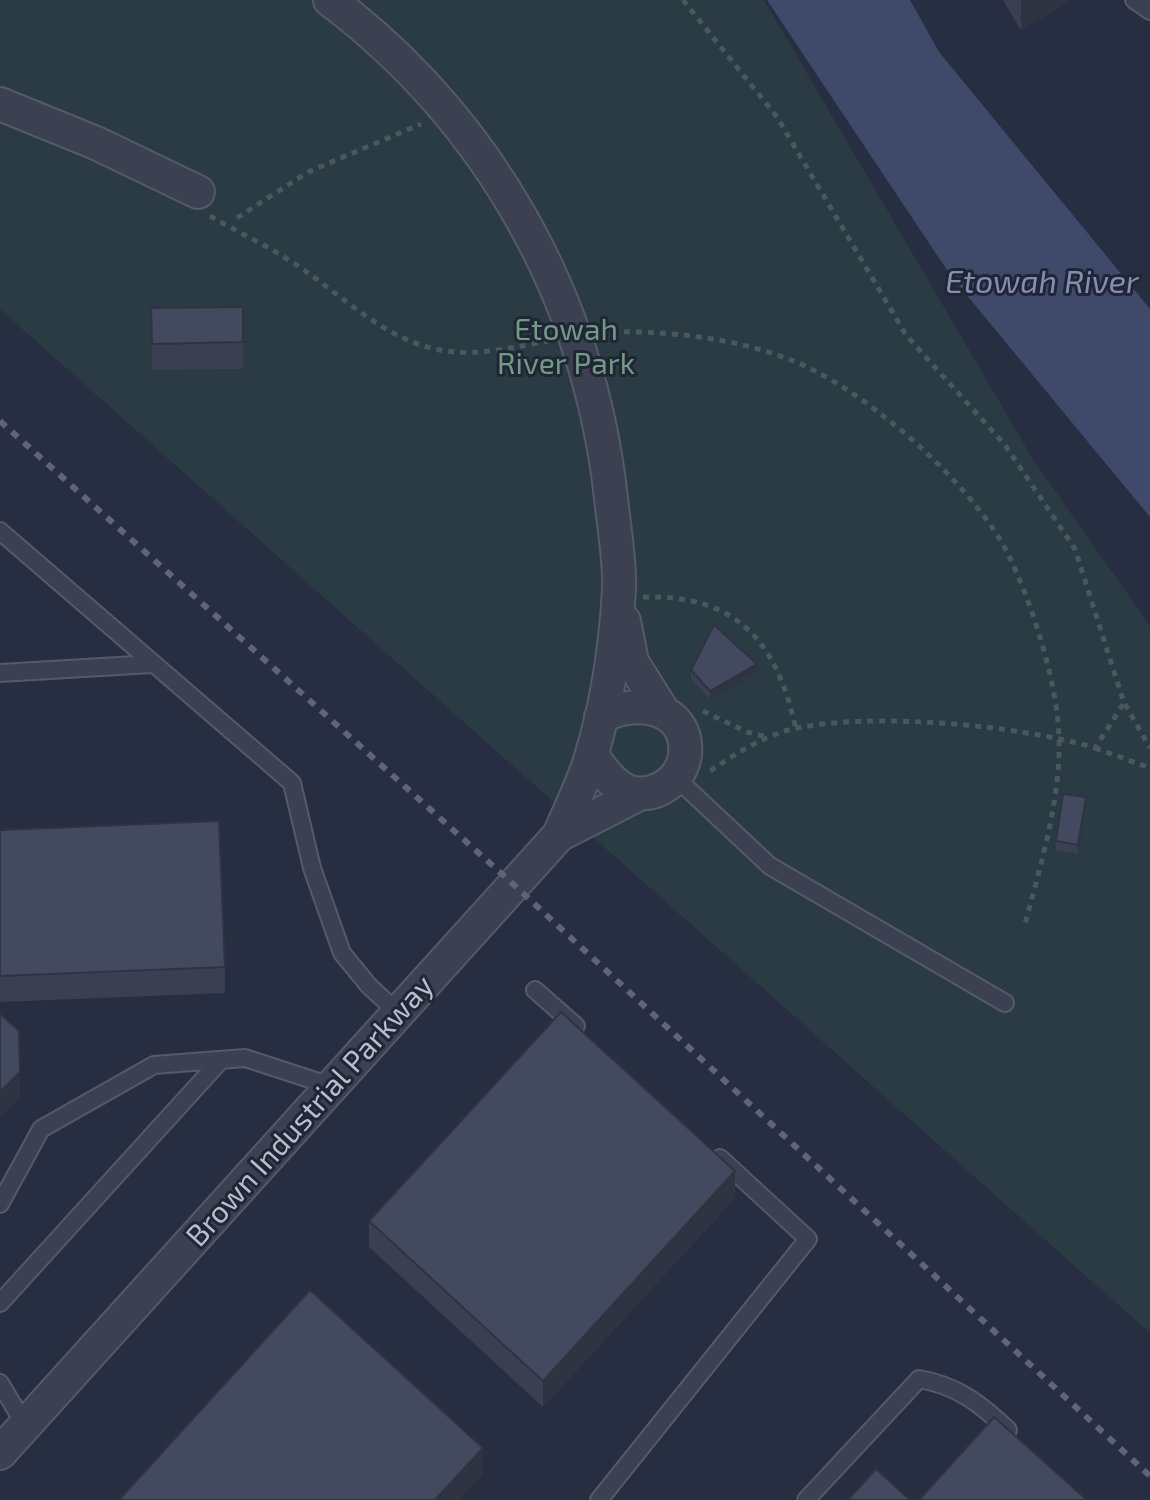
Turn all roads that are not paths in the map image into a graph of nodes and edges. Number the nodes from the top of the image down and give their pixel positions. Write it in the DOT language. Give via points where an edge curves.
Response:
graph roads {
  1 [pos="330,0"];
  2 [pos="1134,0"];
  3 [pos="1150,11"];
  4 [pos="0,104"];
  5 [pos="198,201"];
  6 [pos="0,531"];
  7 [pos="636,596"];
  8 [pos="152,664"];
  9 [pos="0,673"];
  10 [pos="662,710"];
  11 [pos="601,717"];
  12 [pos="592,755"];
  13 [pos="683,784"];
  14 [pos="639,794"];
  15 [pos="559,835"];
  16 [pos="535,990"];
  17 [pos="1005,1003"];
  18 [pos="398,1013"];
  19 [pos="592,1042"];
  20 [pos="221,1060"];
  21 [pos="331,1086"];
  22 [pos="706,1146"];
  23 [pos="0,1204"];
  24 [pos="0,1303"];
  25 [pos="0,1383"];
  26 [pos="25,1425"];
  27 [pos="1017,1439"];
  28 [pos="0,1453"];
  29 [pos="599,1500"];
  30 [pos="806,1500"];
  1 -- 7 [label="street" via="380,38 493,167 550,275 589,376"];
  2 -- 3 [label="lane"];
  4 -- 5 [label="street" via="96,143"];
  6 -- 8 [label="lane"];
  7 -- 10 [label="street" via="632,662"];
  7 -- 11 [label="street"];
  8 -- 9 [label="lane"];
  8 -- 18 [label="lane" via="292,783 312,868 342,953"];
  10 -- 11 [label="street" via="627,706"];
  10 -- 13 [label="street" via="683,737"];
  11 -- 12 [label="street"];
  12 -- 14 [label="street" via="623,790"];
  12 -- 15 [label="street"];
  13 -- 14 [label="street"];
  13 -- 17 [label="lane" via="770,866"];
  14 -- 15 [label="street, Brown Industrial Parkway"];
  15 -- 18 [label="street, Brown Industrial Parkway"];
  16 -- 19 [label="lane"];
  18 -- 21 [label="street, Brown Industrial Parkway"];
  20 -- 21 [label="lane" via="245,1058"];
  20 -- 23 [label="lane" via="154,1065 41,1129"];
  20 -- 24 [label="lane"];
  21 -- 26 [label="street, Brown Industrial Parkway"];
  22 -- 29 [label="lane" via="808,1239"];
  25 -- 26 [label="lane"];
  26 -- 28 [label="street, Brown Industrial Parkway"];
  27 -- 30 [label="lane" via="985,1408 947,1384 919,1379"];
}
